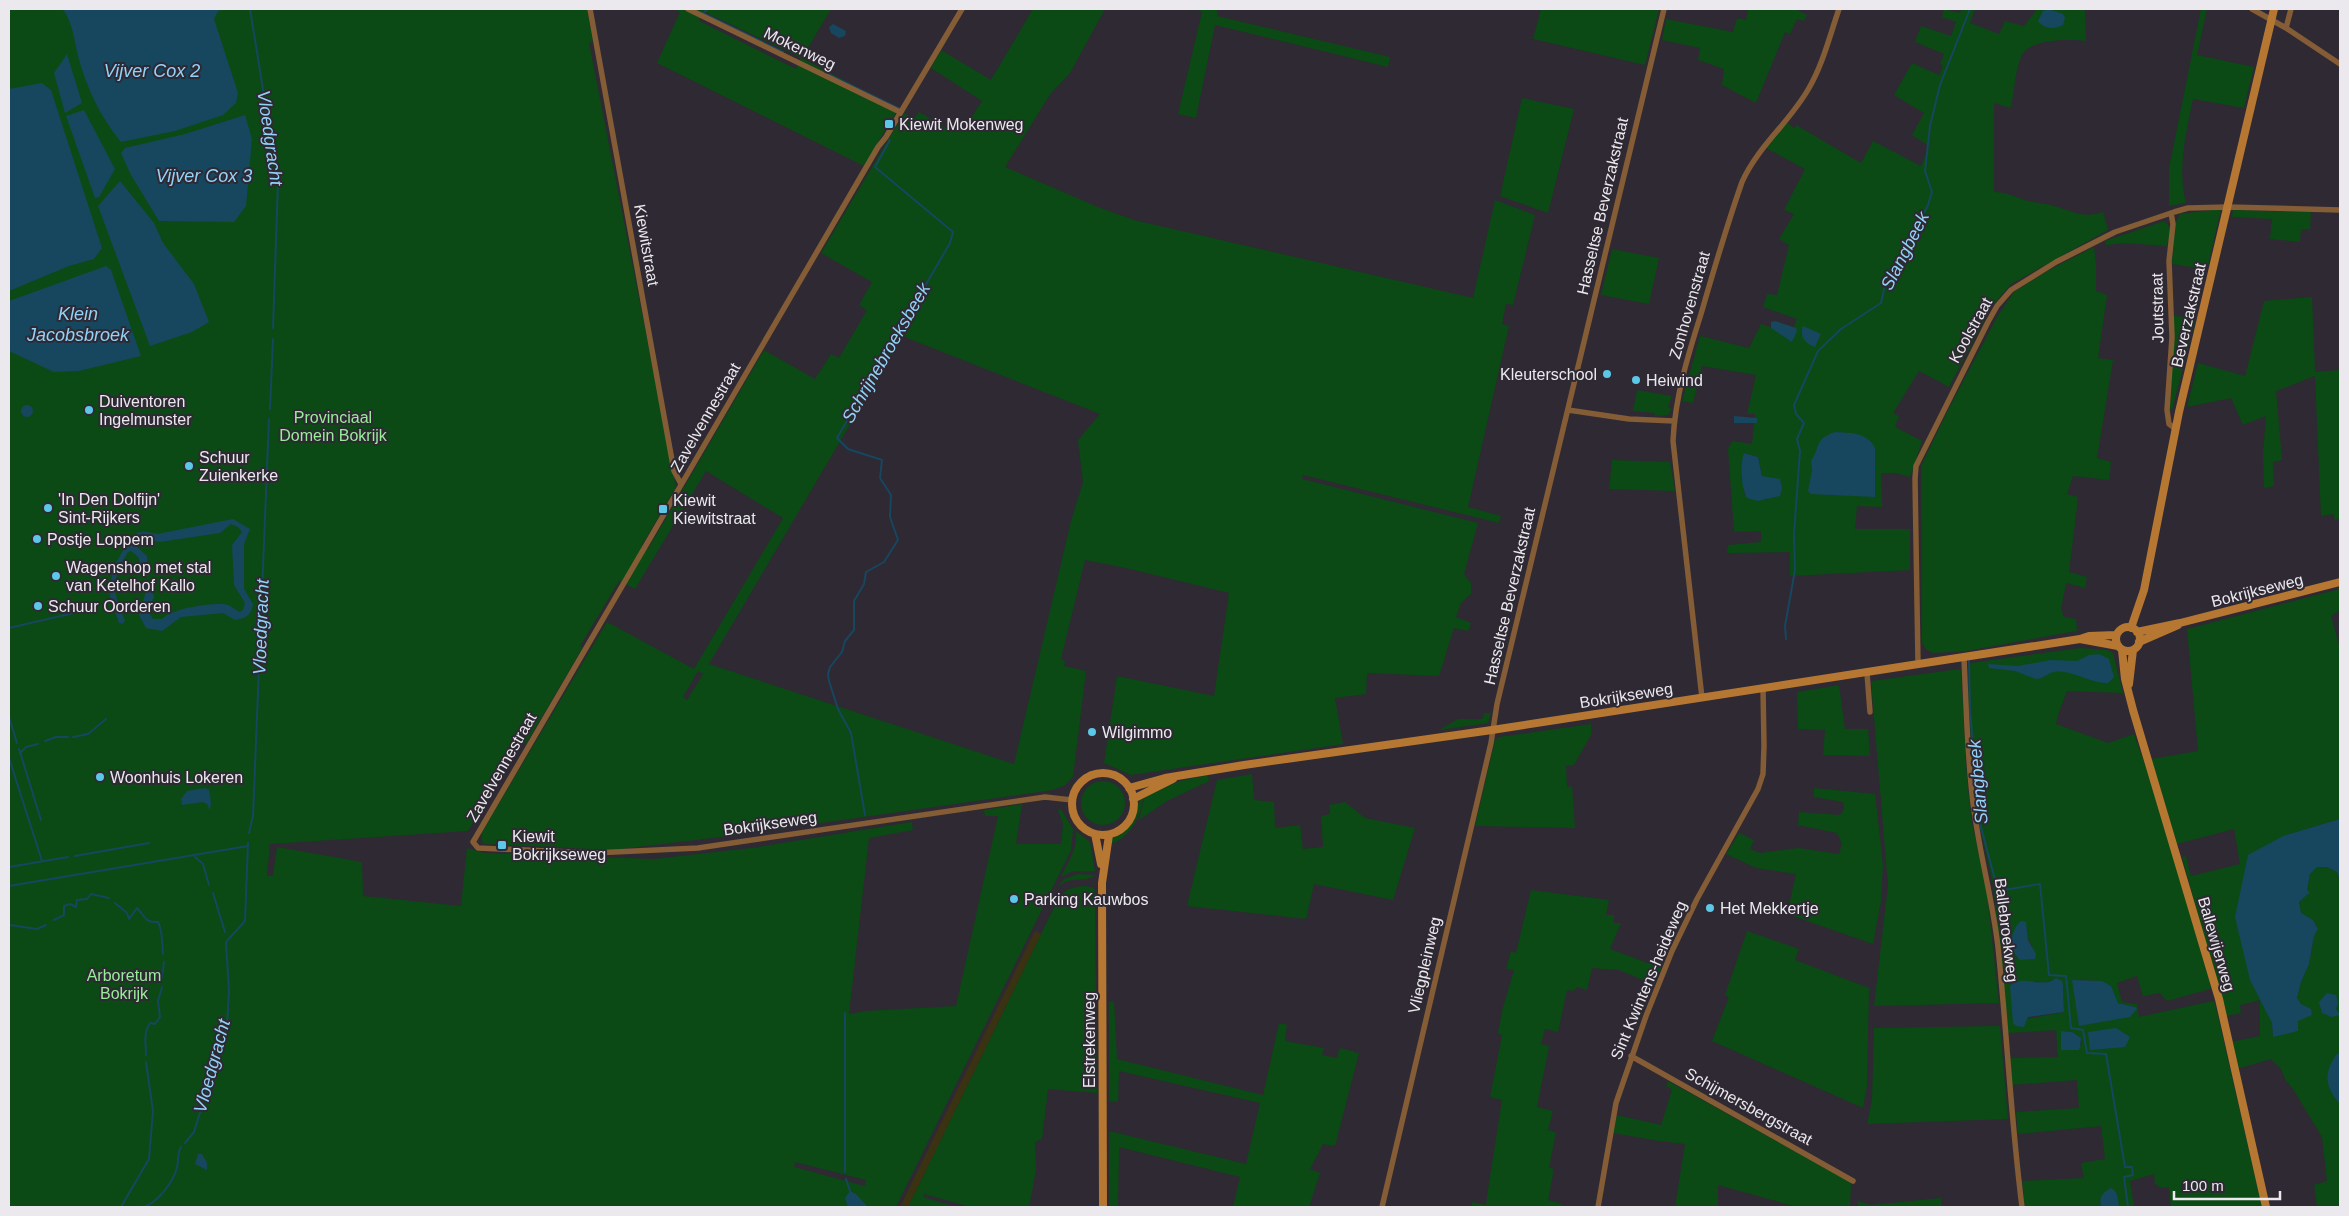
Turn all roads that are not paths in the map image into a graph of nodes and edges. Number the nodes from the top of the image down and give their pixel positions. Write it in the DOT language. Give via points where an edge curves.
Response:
graph roads {
  1 [pos="590,9"];
  2 [pos="688,9"];
  3 [pos="962,9"];
  4 [pos="1664,9"];
  5 [pos="1839,9"];
  6 [pos="2252,9"];
  7 [pos="2274,9"];
  8 [pos="2291,9"];
  9 [pos="2272,21"];
  10 [pos="2286,28"];
  11 [pos="2340,64"];
  12 [pos="900,112"];
  13 [pos="2228,207"];
  14 [pos="2340,210"];
  15 [pos="2171,213"];
  16 [pos="1568,410"];
  17 [pos="1674,421"];
  18 [pos="2176,429"];
  19 [pos="681,484"];
  20 [pos="2340,582"];
  21 [pos="2180,623"];
  22 [pos="2134,630"];
  23 [pos="2116,635"];
  24 [pos="2080,640"];
  25 [pos="2139,642"];
  26 [pos="2120,648"];
  27 [pos="2132,650"];
  28 [pos="1964,658"];
  29 [pos="1918,664"];
  30 [pos="1867,674"];
  31 [pos="1763,688"];
  32 [pos="2129,691"];
  33 [pos="1702,698"];
  34 [pos="1870,712"];
  35 [pos="1492,730"];
  36 [pos="1176,777"];
  37 [pos="1129,788"];
  38 [pos="1133,799"];
  39 [pos="1072,800"];
  40 [pos="1095,834"];
  41 [pos="1109,834"];
  42 [pos="473,842"];
  43 [pos="1102,873"];
  44 [pos="1631,1056"];
  45 [pos="1853,1181"];
  46 [pos="1103,1207"];
  47 [pos="1382,1207"];
  48 [pos="1598,1207"];
  49 [pos="2022,1207"];
  50 [pos="2266,1207"];
  1 -- 19 [label="street, Kiewitstraat" via="674,471"];
  2 -- 12 [label="street, Mokenweg"];
  3 -- 12 [label="street, Zavelvennestraat"];
  4 -- 16 [label="street, Hasseltse Beverzakstraat"];
  5 -- 17 [label="street, Zonhovenstraat" via="1808,89 1756,155 1742,182 1688,357"];
  6 -- 9 [label="street"];
  7 -- 9 [label="street, Beverzakstraat"];
  8 -- 10 [label="street"];
  9 -- 10 [label="street"];
  9 -- 13 [label="street, Beverzakstraat"];
  10 -- 11 [label="street"];
  12 -- 19 [label="street, Zavelvennestraat"];
  13 -- 14 [label="street, Koolstraat"];
  13 -- 15 [label="street, Koolstraat" via="2188,208"];
  13 -- 18 [label="street, Beverzakstraat"];
  15 -- 18 [label="street, Joutstraat" via="2172,337 2167,410 2169,424"];
  15 -- 29 [label="street, Koolstraat" via="2115,232 2056,262 2011,290 1988,322 1916,466"];
  16 -- 17 [label="street" via="1629,419"];
  16 -- 35 [label="street, Hasseltse Beverzakstraat"];
  17 -- 33 [label="street, Zonhovenstraat" via="1673,440"];
  18 -- 22 [label="street, Beverzakstraat"];
  19 -- 42 [label="street, Zavelvennestraat"];
  20 -- 21 [label="street, Bokrijkseweg"];
  21 -- 22 [label="street, Bokrijkseweg"];
  21 -- 25 [label="street, Bokrijkseweg"];
  22 -- 23 [label="street, Bokrijkseweg" via="2121,629"];
  22 -- 25 [label="street"];
  23 -- 24 [label="street, Bokrijkseweg" via="2089,636"];
  23 -- 26 [label="street"];
  24 -- 26 [label="street, Bokrijkseweg"];
  24 -- 28 [label="street, Bokrijkseweg"];
  25 -- 27 [label="street, Bokrijkseweg"];
  26 -- 27 [label="street, Bokrijkseweg"];
  26 -- 32 [label="street, Ballewijerweg"];
  27 -- 32 [label="street, Ballewijerweg"];
  28 -- 29 [label="street, Bokrijkseweg"];
  28 -- 49 [label="street, Ballebroekweg" via="1972,794 1997,940"];
  29 -- 30 [label="street, Bokrijkseweg"];
  30 -- 31 [label="street, Bokrijkseweg"];
  30 -- 34 [label="street"];
  31 -- 33 [label="street, Bokrijkseweg"];
  31 -- 44 [label="street, Sint Kwintens-heideweg" via="1763,774 1758,790 1672,951"];
  32 -- 50 [label="street, Ballewijerweg" via="2218,999"];
  33 -- 35 [label="street, Bokrijkseweg"];
  35 -- 36 [label="street, Bokrijkseweg"];
  35 -- 47 [label="street, Vliegpleinweg"];
  36 -- 37 [label="street, Bokrijkseweg"];
  36 -- 38 [label="street, Bokrijkseweg"];
  37 -- 38 [label="street"];
  37 -- 39 [label="street" via="1109,774 1092,775 1079,784"];
  38 -- 41 [label="street" via="1130,818 1118,831"];
  39 -- 40 [label="street" via="1077,821"];
  39 -- 42 [label="street, Bokrijkseweg" via="1045,797 698,848 594,854 478,848"];
  40 -- 41 [label="street"];
  40 -- 43 [label="street, Elstrekenweg"];
  41 -- 43 [label="street, Elstrekenweg"];
  43 -- 46 [label="street, Elstrekenweg"];
  44 -- 45 [label="street, Schijmersbergstraat"];
  44 -- 48 [label="street, Sint Kwintens-heideweg" via="1616,1103"];
}
